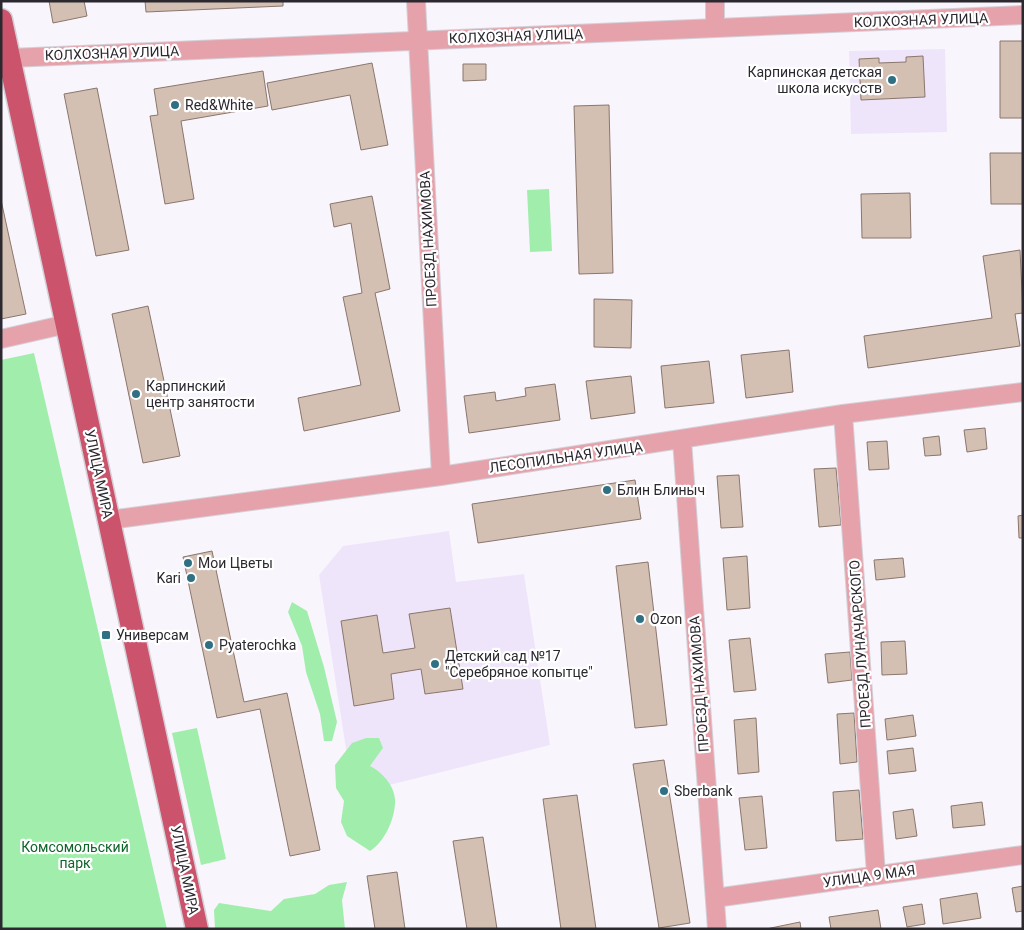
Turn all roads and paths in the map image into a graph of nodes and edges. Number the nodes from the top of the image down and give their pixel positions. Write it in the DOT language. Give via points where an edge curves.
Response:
graph roads {
  1 [pos="416,1"];
  2 [pos="714,1"];
  3 [pos="1023,16"];
  4 [pos="1,20"];
  5 [pos="715,28"];
  6 [pos="418,40"];
  7 [pos="10,58"];
  8 [pos="67,324"];
  9 [pos="1,339"];
  10 [pos="1023,392"];
  11 [pos="843,414"];
  12 [pos="682,440"];
  13 [pos="441,476"];
  14 [pos="109,520"];
  15 [pos="1023,855"];
  16 [pos="876,874"];
  17 [pos="715,898"];
  18 [pos="197,929"];
  19 [pos="717,929"];
  1 -- 6 [label="street, ПРОЕЗД НАХИМОВА"];
  2 -- 5 [label="street"];
  3 -- 5 [label="street, КОЛХОЗНАЯ УЛИЦА"];
  4 -- 7 [label="main road, УЛИЦА МИРА"];
  5 -- 6 [label="street, КОЛХОЗНАЯ УЛИЦА"];
  6 -- 7 [label="street, КОЛХОЗНАЯ УЛИЦА"];
  6 -- 13 [label="street, ПРОЕЗД НАХИМОВА"];
  7 -- 8 [label="main road, УЛИЦА МИРА"];
  8 -- 9 [label="street"];
  8 -- 14 [label="main road, УЛИЦА МИРА"];
  10 -- 11 [label="street, ЛЕСОПИЛЬНАЯ УЛИЦА"];
  11 -- 12 [label="street, ЛЕСОПИЛЬНАЯ УЛИЦА"];
  11 -- 16 [label="street, ПРОЕЗД ЛУНАЧАРСКОГО"];
  12 -- 13 [label="street, ЛЕСОПИЛЬНАЯ УЛИЦА"];
  12 -- 17 [label="street, ПРОЕЗД НАХИМОВА"];
  13 -- 14 [label="street, ЛЕСОПИЛЬНАЯ УЛИЦА"];
  14 -- 18 [label="main road, УЛИЦА МИРА"];
  15 -- 16 [label="street, УЛИЦА 9 МАЯ"];
  16 -- 17 [label="street, УЛИЦА 9 МАЯ"];
  17 -- 19 [label="street, ПРОЕЗД НАХИМОВА"];
}
